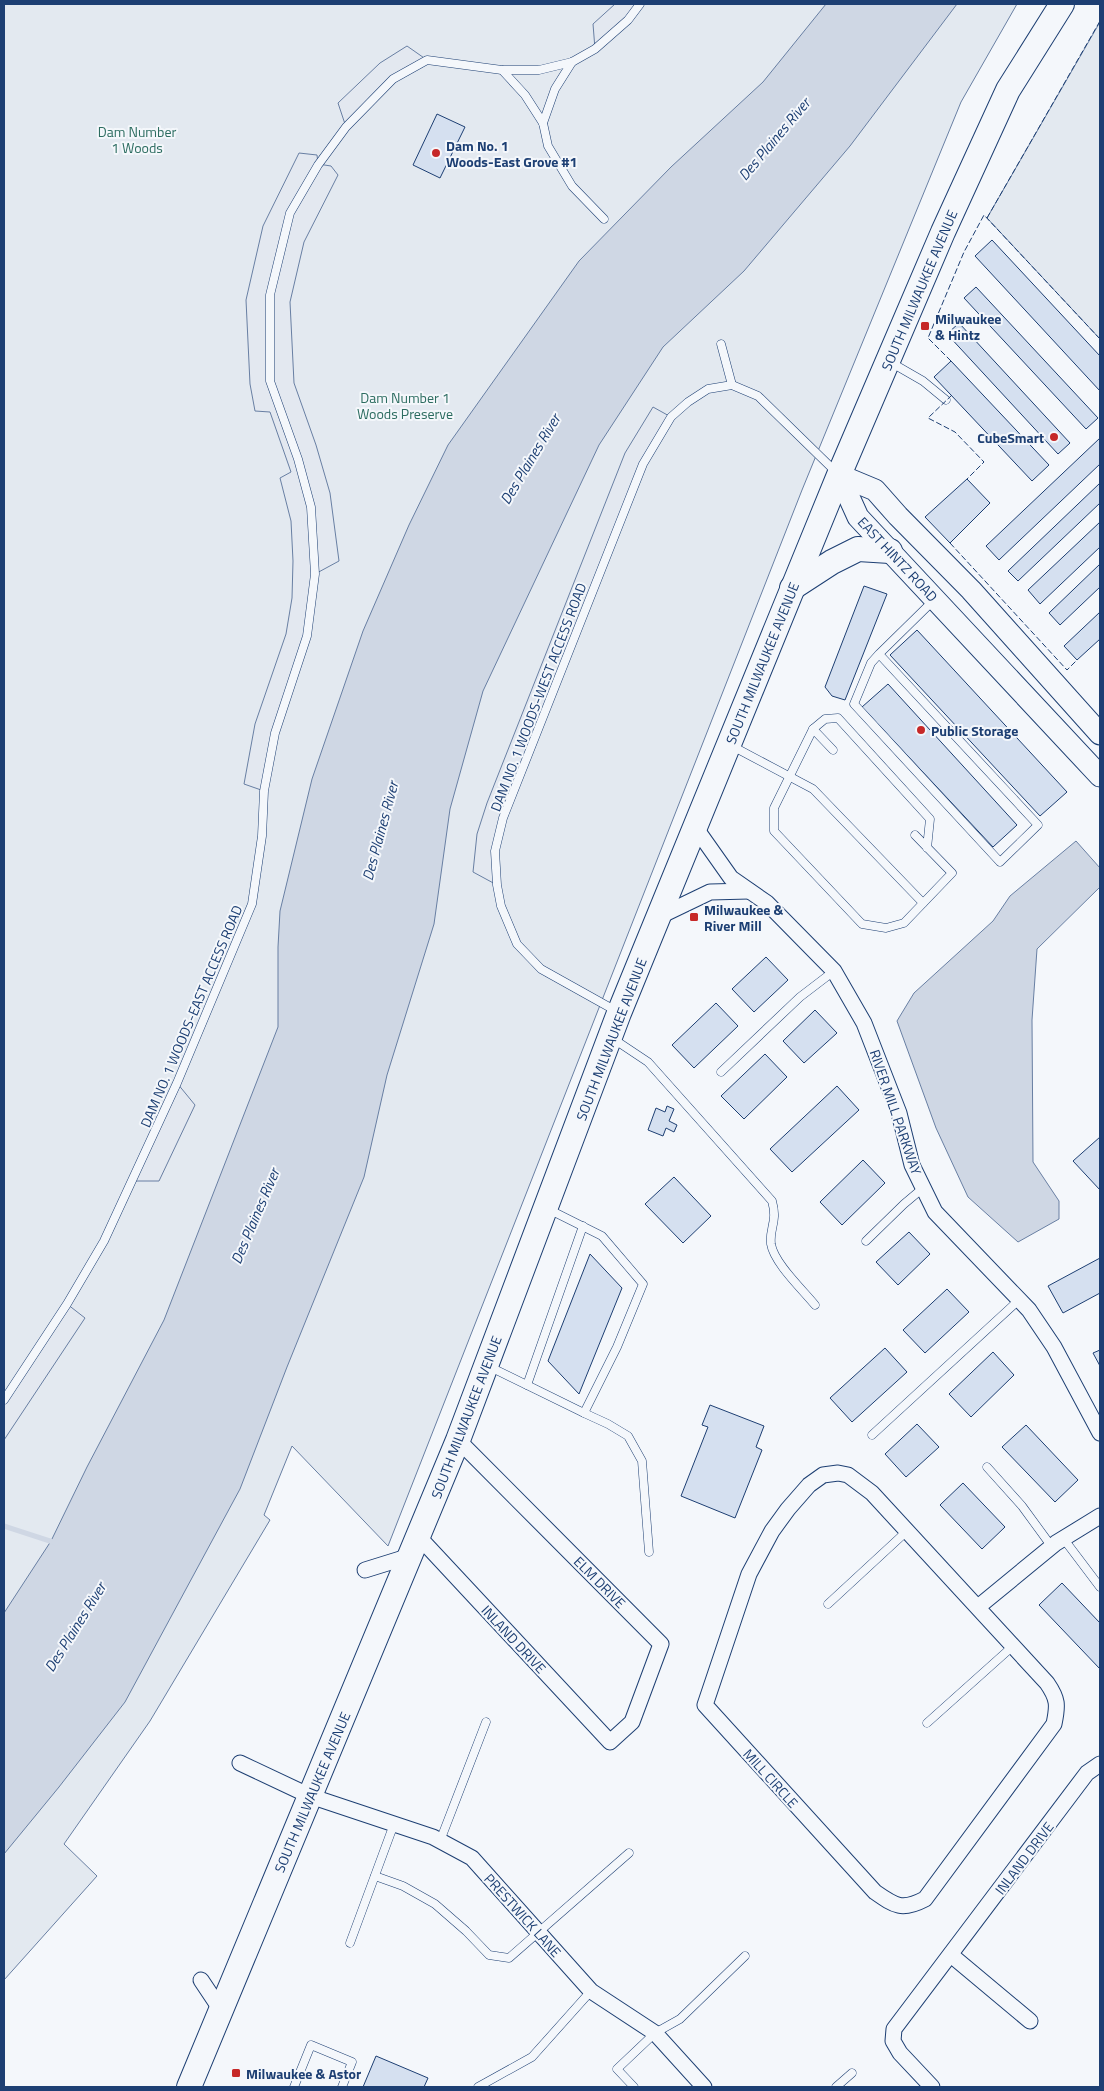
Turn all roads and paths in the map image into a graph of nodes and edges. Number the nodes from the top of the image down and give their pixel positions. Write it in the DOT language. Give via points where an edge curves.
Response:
graph roads {
  1 [pos="640,4"];
  2 [pos="1062,4"];
  3 [pos="572,62"];
  4 [pos="502,70"];
  5 [pos="543,123"];
  6 [pos="604,219"];
  7 [pos="721,344"];
  8 [pos="888,360"];
  9 [pos="732,385"];
  10 [pos="946,400"];
  11 [pos="839,475"];
  12 [pos="890,552"];
  13 [pos="792,588"];
  14 [pos="935,599"];
  15 [pos="879,654"];
  16 [pos="813,730"];
  17 [pos="1100,734"];
  18 [pos="729,745"];
  19 [pos="833,750"];
  20 [pos="790,775"];
  21 [pos="1100,776"];
  22 [pos="695,827"];
  23 [pos="915,835"];
  24 [pos="927,848"];
  25 [pos="749,891"];
  26 [pos="923,903"];
  27 [pos="658,917"];
  28 [pos="834,971"];
  29 [pos="619,1013"];
  30 [pos="610,1036"];
  31 [pos="721,1072"];
  32 [pos="923,1188"];
  33 [pos="546,1208"];
  34 [pos="583,1226"];
  35 [pos="866,1241"];
  36 [pos="1019,1300"];
  37 [pos="815,1305"];
  38 [pos="486,1366"];
  39 [pos="527,1385"];
  40 [pos="4,1400"];
  41 [pos="584,1413"];
  42 [pos="1100,1433"];
  43 [pos="872,1435"];
  44 [pos="458,1440"];
  45 [pos="987,1468"];
  46 [pos="1100,1516"];
  47 [pos="907,1531"];
  48 [pos="1058,1542"];
  49 [pos="414,1546"];
  50 [pos="649,1552"];
  51 [pos="365,1570"];
  52 [pos="1100,1587"];
  53 [pos="828,1604"];
  54 [pos="978,1607"];
  55 [pos="1013,1646"];
  56 [pos="486,1722"];
  57 [pos="927,1723"];
  58 [pos="610,1742"];
  59 [pos="240,1763"];
  60 [pos="1100,1764"];
  61 [pos="310,1796"];
  62 [pos="394,1824"];
  63 [pos="440,1841"];
  64 [pos="629,1853"];
  65 [pos="375,1876"];
  66 [pos="539,1933"];
  67 [pos="350,1943"];
  68 [pos="950,1955"];
  69 [pos="745,1956"];
  70 [pos="201,1980"];
  71 [pos="591,1991"];
  72 [pos="221,2010"];
  73 [pos="1030,2021"];
  74 [pos="655,2033"];
  75 [pos="852,2073"];
  76 [pos="189,2087"];
  77 [pos="294,2087"];
  78 [pos="342,2087"];
  79 [pos="478,2087"];
  80 [pos="634,2087"];
  81 [pos="704,2087"];
  82 [pos="836,2087"];
  83 [pos="932,2087"];
  1 -- 3 [label="lane, DAM NO. 1 WOODS-EAST ACCESS ROAD" via="628,20 595,49"];
  2 -- 8 [label="main road, SOUTH MILWAUKEE AVENUE" via="1008,90"];
  3 -- 4 [label="lane, DAM NO. 1 WOODS-EAST ACCESS ROAD" via="539,70"];
  3 -- 5 [label="lane, DAM NO. 1 WOODS-EAST ACCESS ROAD" via="555,89"];
  4 -- 5 [label="lane" via="525,95"];
  4 -- 40 [label="lane, DAM NO. 1 WOODS-EAST ACCESS ROAD" via="427,60 394,79 346,127 318,164 290,213 270,295 270,381 311,507 315,574 307,636 275,733 264,791 262,836 252,904 173,1092 104,1241"];
  5 -- 6 [label="lane" via="548,146 572,186"];
  7 -- 9 [label="lane"];
  8 -- 10 [label="lane" via="923,381"];
  8 -- 11 [label="main road, SOUTH MILWAUKEE AVENUE"];
  9 -- 11 [label="lane" via="758,396"];
  9 -- 29 [label="lane, DAM NO. 1 WOODS-WEST ACCESS ROAD" via="708,389 676,412 643,464 507,809 495,851 501,906 517,944 541,970"];
  11 -- 12 [label="main road, EAST HINTZ ROAD" via="858,517"];
  11 -- 13 [label="main road, SOUTH MILWAUKEE AVENUE"];
  11 -- 17 [label="main road, EAST HINTZ ROAD" via="875,490 971,590"];
  12 -- 13 [label="main road" via="858,549"];
  12 -- 14 [label="main road, EAST HINTZ ROAD"];
  13 -- 18 [label="main road, SOUTH MILWAUKEE AVENUE"];
  14 -- 15 [label="lane"];
  14 -- 21 [label="main road, EAST HINTZ ROAD"];
  15 -- 15 [label="lane" via="871,663 854,704 1000,862 1038,825"];
  16 -- 19 [label="lane"];
  16 -- 20 [label="lane"];
  16 -- 24 [label="lane" via="825,718 838,718 930,819"];
  18 -- 20 [label="lane"];
  18 -- 22 [label="main road, SOUTH MILWAUKEE AVENUE"];
  20 -- 26 [label="lane" via="813,789"];
  20 -- 26 [label="lane" via="774,808 774,831 862,924 886,928 904,923"];
  22 -- 25 [label="street, RIVER MILL PARKWAY" via="731,878"];
  22 -- 27 [label="main road, SOUTH MILWAUKEE AVENUE"];
  23 -- 24 [label="lane"];
  24 -- 26 [label="lane" via="952,873"];
  25 -- 27 [label="street" via="710,892"];
  25 -- 28 [label="street, RIVER MILL PARKWAY" via="767,903"];
  27 -- 29 [label="main road, SOUTH MILWAUKEE AVENUE"];
  28 -- 31 [label="lane" via="800,997"];
  28 -- 32 [label="street, RIVER MILL PARKWAY" via="864,1023 899,1113 912,1165"];
  29 -- 30 [label="main road, SOUTH MILWAUKEE AVENUE"];
  30 -- 33 [label="main road, SOUTH MILWAUKEE AVENUE"];
  30 -- 37 [label="lane" via="648,1062 772,1202 776,1214 771,1244 776,1258"];
  32 -- 35 [label="lane"];
  32 -- 36 [label="street, RIVER MILL PARKWAY" via="934,1212"];
  33 -- 34 [label="lane"];
  33 -- 38 [label="main road, SOUTH MILWAUKEE AVENUE"];
  34 -- 39 [label="lane"];
  34 -- 41 [label="lane" via="602,1236 644,1284"];
  36 -- 42 [label="street, RIVER MILL PARKWAY" via="1054,1347"];
  36 -- 43 [label="lane"];
  38 -- 39 [label="lane"];
  38 -- 44 [label="main road, SOUTH MILWAUKEE AVENUE"];
  39 -- 41 [label="lane"];
  41 -- 50 [label="lane" via="628,1436 642,1461"];
  44 -- 49 [label="main road, SOUTH MILWAUKEE AVENUE"];
  44 -- 58 [label="street, ELM DRIVE" via="661,1644 632,1722"];
  45 -- 48 [label="lane"];
  46 -- 48 [label="street"];
  47 -- 53 [label="lane"];
  47 -- 54 [label="street, MILL CIRCLE"];
  47 -- 55 [label="street, MILL CIRCLE" via="872,1493 848,1475 824,1475 809,1486 772,1531 749,1574 705,1705 875,1892 894,1905 911,1906 924,1899 1054,1724 1058,1707 1054,1693"];
  48 -- 52 [label="lane"];
  48 -- 54 [label="street"];
  49 -- 51 [label="street"];
  49 -- 58 [label="street, INLAND DRIVE"];
  49 -- 61 [label="main road, SOUTH MILWAUKEE AVENUE"];
  54 -- 55 [label="street, MILL CIRCLE"];
  55 -- 57 [label="lane"];
  56 -- 63 [label="lane"];
  59 -- 61 [label="street, PRESTWICK LANE"];
  60 -- 68 [label="street, INLAND DRIVE" via="1087,1773"];
  61 -- 62 [label="street, PRESTWICK LANE"];
  61 -- 72 [label="main road, SOUTH MILWAUKEE AVENUE"];
  62 -- 63 [label="street, PRESTWICK LANE"];
  62 -- 65 [label="lane"];
  63 -- 66 [label="street, PRESTWICK LANE" via="472,1858"];
  64 -- 66 [label="lane"];
  65 -- 66 [label="lane" via="403,1886 435,1904 489,1955 509,1958"];
  65 -- 67 [label="lane"];
  66 -- 71 [label="street, PRESTWICK LANE"];
  68 -- 73 [label="street"];
  68 -- 83 [label="street, INLAND DRIVE" via="894,2029 893,2041 900,2053"];
  69 -- 74 [label="lane" via="680,2019"];
  70 -- 72 [label="street"];
  71 -- 74 [label="street, PRESTWICK LANE"];
  71 -- 79 [label="lane" via="532,2057"];
  72 -- 76 [label="main road, SOUTH MILWAUKEE AVENUE"];
  74 -- 80 [label="lane" via="617,2069"];
  74 -- 81 [label="street, PRESTWICK LANE"];
  75 -- 82 [label="lane"];
  77 -- 78 [label="lane" via="311,2045 352,2062"];
}
